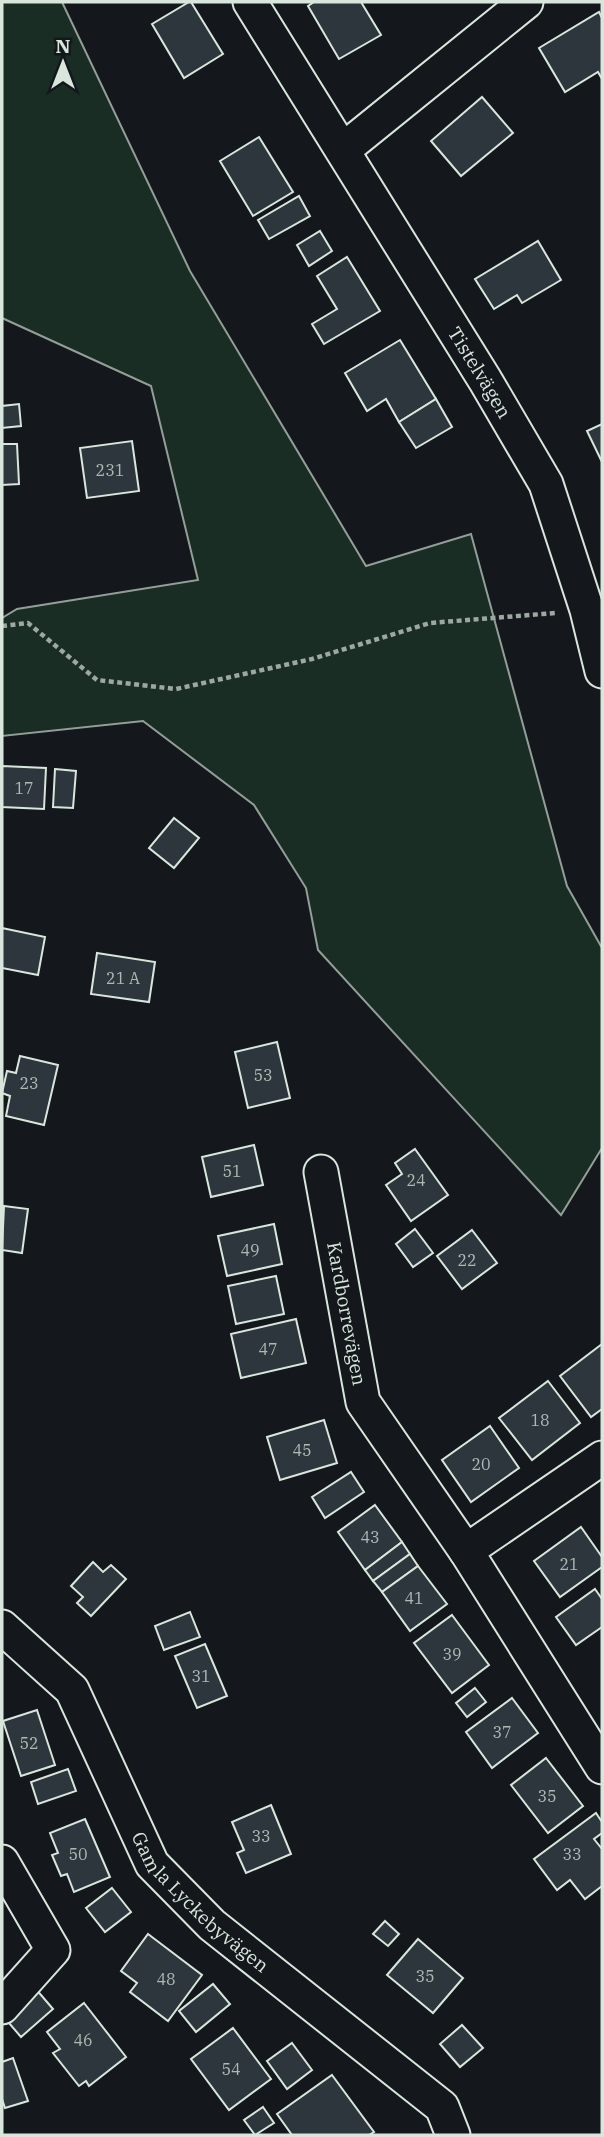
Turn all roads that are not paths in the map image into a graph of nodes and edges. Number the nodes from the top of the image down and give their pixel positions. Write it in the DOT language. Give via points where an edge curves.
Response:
graph roads {
  1 [pos="250,2"];
  2 [pos="526,2"];
  3 [pos="343,150"];
  4 [pos="594,611"];
  5 [pos="602,671"];
  6 [pos="321,1172"];
  7 [pos="602,1458"];
  8 [pos="466,1551"];
  9 [pos="5,1636"];
  10 [pos="602,1767"];
  11 [pos="2,1862"];
  12 [pos="2,2007"];
  13 [pos="453,2135"];
  1 -- 3 [label="street, Tistelvägen"];
  2 -- 3 [label="street"];
  3 -- 4 [label="street, Tistelvägen" via="546,484"];
  4 -- 5 [label="street"];
  6 -- 8 [label="street, Kardborrevägen" via="363,1402"];
  7 -- 8 [label="street"];
  8 -- 10 [label="street, Kardborrevägen"];
  9 -- 13 [label="street, Gamla Lyckebyvägen" via="72,1690 152,1864 212,1925 442,2107"];
  11 -- 12 [label="street" via="54,1950"];
}
